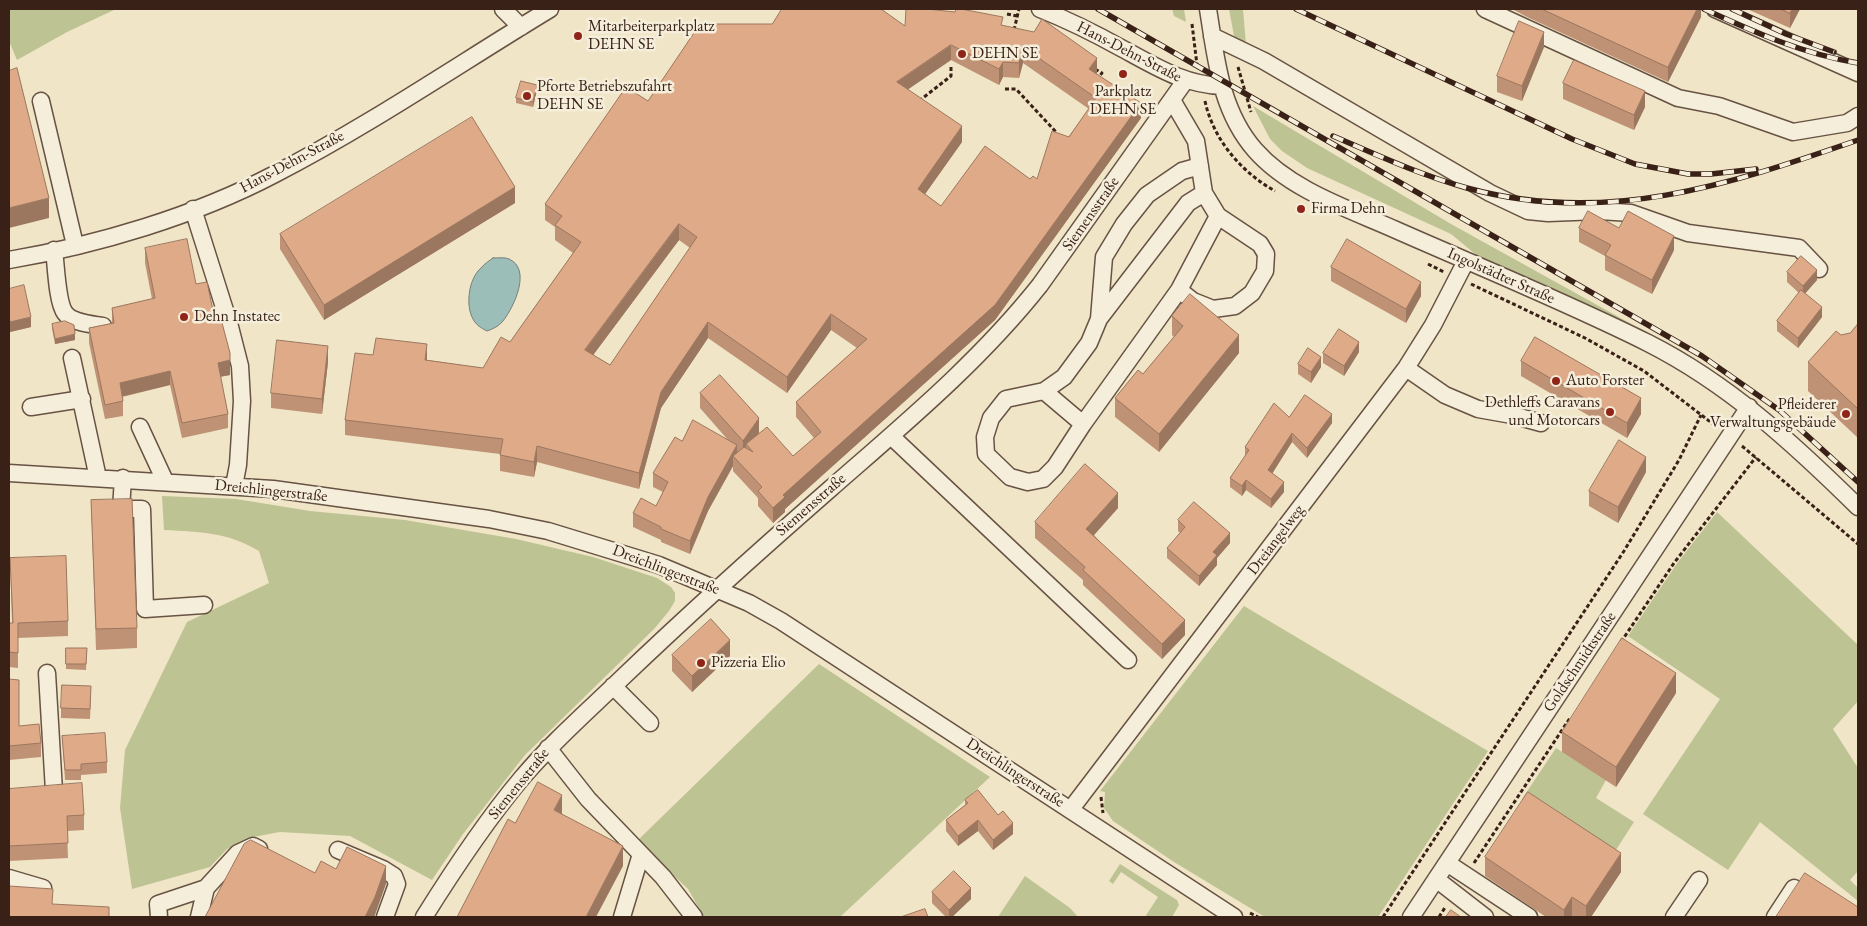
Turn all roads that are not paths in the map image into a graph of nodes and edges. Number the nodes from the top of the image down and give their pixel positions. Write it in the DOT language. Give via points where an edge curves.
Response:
graph roads {
  1 [pos="503,9"];
  2 [pos="550,9"];
  3 [pos="1208,9"];
  4 [pos="1485,9"];
  5 [pos="1715,9"];
  6 [pos="1044,10"];
  7 [pos="521,27"];
  8 [pos="1212,36"];
  9 [pos="1858,73"];
  10 [pos="1185,81"];
  11 [pos="1222,86"];
  12 [pos="1172,100"];
  13 [pos="41,102"];
  14 [pos="1858,116"];
  15 [pos="1200,166"];
  16 [pos="1204,193"];
  17 [pos="193,210"];
  18 [pos="1218,216"];
  19 [pos="75,245"];
  20 [pos="54,250"];
  21 [pos="9,260"];
  22 [pos="1466,261"];
  23 [pos="1819,269"];
  24 [pos="1179,290"];
  25 [pos="1099,319"];
  26 [pos="103,326"];
  27 [pos="72,358"];
  28 [pos="1406,368"];
  29 [pos="1044,391"];
  30 [pos="82,399"];
  31 [pos="31,407"];
  32 [pos="1749,407"];
  33 [pos="1083,424"];
  34 [pos="1541,424"];
  35 [pos="140,427"];
  36 [pos="890,436"];
  37 [pos="9,473"];
  38 [pos="98,478"];
  39 [pos="123,478"];
  40 [pos="165,481"];
  41 [pos="234,486"];
  42 [pos="1858,507"];
  43 [pos="716,588"];
  44 [pos="204,605"];
  45 [pos="1128,660"];
  46 [pos="47,673"];
  47 [pos="613,686"];
  48 [pos="650,723"];
  49 [pos="548,748"];
  50 [pos="36,792"];
  51 [pos="1070,809"];
  52 [pos="338,850"];
  53 [pos="641,854"];
  54 [pos="271,855"];
  55 [pos="1446,863"];
  56 [pos="9,878"];
  57 [pos="1436,879"];
  58 [pos="1699,880"];
  59 [pos="44,888"];
  60 [pos="206,888"];
  61 [pos="1794,888"];
  62 [pos="159,917"];
  63 [pos="199,917"];
  64 [pos="385,917"];
  65 [pos="424,917"];
  66 [pos="622,917"];
  67 [pos="694,917"];
  68 [pos="1234,917"];
  69 [pos="1411,917"];
  70 [pos="1486,917"];
  71 [pos="1529,917"];
  72 [pos="1674,917"];
  73 [pos="1775,917"];
  1 -- 7 [label="street"];
  2 -- 7 [label="street, Hans-Dehn-Straße"];
  3 -- 8 [label="street, Ingolstädter Straße"];
  4 -- 14 [label="street" via="1678,98 1719,106 1793,132 1847,123"];
  5 -- 9 [label="street"];
  6 -- 10 [label="street, Hans-Dehn-Straße"];
  7 -- 17 [label="street, Hans-Dehn-Straße" via="274,175"];
  8 -- 11 [label="street, Ingolstädter Straße"];
  8 -- 23 [label="street" via="1264,61 1490,193 1528,211 1630,213 1688,233 1799,248"];
  10 -- 11 [label="street, Hans-Dehn-Straße"];
  10 -- 12 [label="street, Siemensstraße"];
  11 -- 22 [label="street, Ingolstädter Straße" via="1237,126 1254,149 1279,172 1324,197"];
  12 -- 15 [label="street" via="1196,141"];
  12 -- 36 [label="street, Siemensstraße" via="1015,317"];
  13 -- 19 [label="street"];
  15 -- 16 [label="street"];
  15 -- 25 [label="street" via="1182,171 1147,195 1124,224 1104,258"];
  16 -- 18 [label="street"];
  16 -- 25 [label="street" via="1188,203"];
  17 -- 19 [label="street, Hans-Dehn-Straße" via="125,233"];
  17 -- 41 [label="street" via="240,366 242,401"];
  18 -- 24 [label="street"];
  18 -- 24 [label="street" via="1260,244 1266,254 1265,271 1252,293 1235,306 1213,309 1193,301"];
  19 -- 20 [label="street, Hans-Dehn-Straße"];
  20 -- 21 [label="street, Hans-Dehn-Straße"];
  20 -- 26 [label="street" via="64,311 80,322"];
  22 -- 28 [label="street, Dreiangelweg"];
  22 -- 32 [label="street, Ingolstädter Straße" via="1647,343"];
  24 -- 33 [label="street"];
  25 -- 29 [label="street" via="1089,343 1064,377"];
  27 -- 30 [label="street"];
  28 -- 34 [label="street" via="1445,395 1478,409"];
  28 -- 51 [label="street, Dreiangelweg"];
  29 -- 33 [label="street"];
  29 -- 33 [label="street" via="1006,399 990,418 985,437 986,454 1010,477 1028,482 1043,479 1056,467"];
  30 -- 31 [label="street"];
  30 -- 38 [label="street"];
  32 -- 42 [label="street, Ingolstädter Straße"];
  32 -- 55 [label="street, Goldschmidtstraße"];
  35 -- 40 [label="street"];
  36 -- 43 [label="street, Siemensstraße"];
  36 -- 45 [label="street"];
  37 -- 38 [label="street, Dreichlingerstraße"];
  38 -- 39 [label="street, Dreichlingerstraße"];
  39 -- 40 [label="street, Dreichlingerstraße"];
  39 -- 44 [label="street" via="121,509 142,509 145,609"];
  40 -- 41 [label="street, Dreichlingerstraße"];
  41 -- 43 [label="street, Dreichlingerstraße" via="489,519 548,531 659,565"];
  43 -- 47 [label="street, Siemensstraße"];
  43 -- 51 [label="street, Dreichlingerstraße" via="781,621"];
  46 -- 50 [label="street" via="62,790"];
  47 -- 48 [label="street"];
  47 -- 49 [label="street, Siemensstraße"];
  49 -- 53 [label="street" via="588,799"];
  49 -- 65 [label="street, Siemensstraße" via="478,836"];
  51 -- 68 [label="street, Dreichlingerstraße"];
  52 -- 64 [label="street" via="394,876 396,884"];
  53 -- 66 [label="street"];
  53 -- 67 [label="street"];
  54 -- 60 [label="street" via="253,846 238,853"];
  55 -- 57 [label="street, Goldschmidtstraße"];
  55 -- 71 [label="street"];
  56 -- 59 [label="street"];
  57 -- 69 [label="street, Goldschmidtstraße"];
  57 -- 70 [label="street"];
  58 -- 72 [label="street"];
  60 -- 62 [label="street" via="158,904"];
  60 -- 63 [label="street"];
  61 -- 73 [label="street"];
}
